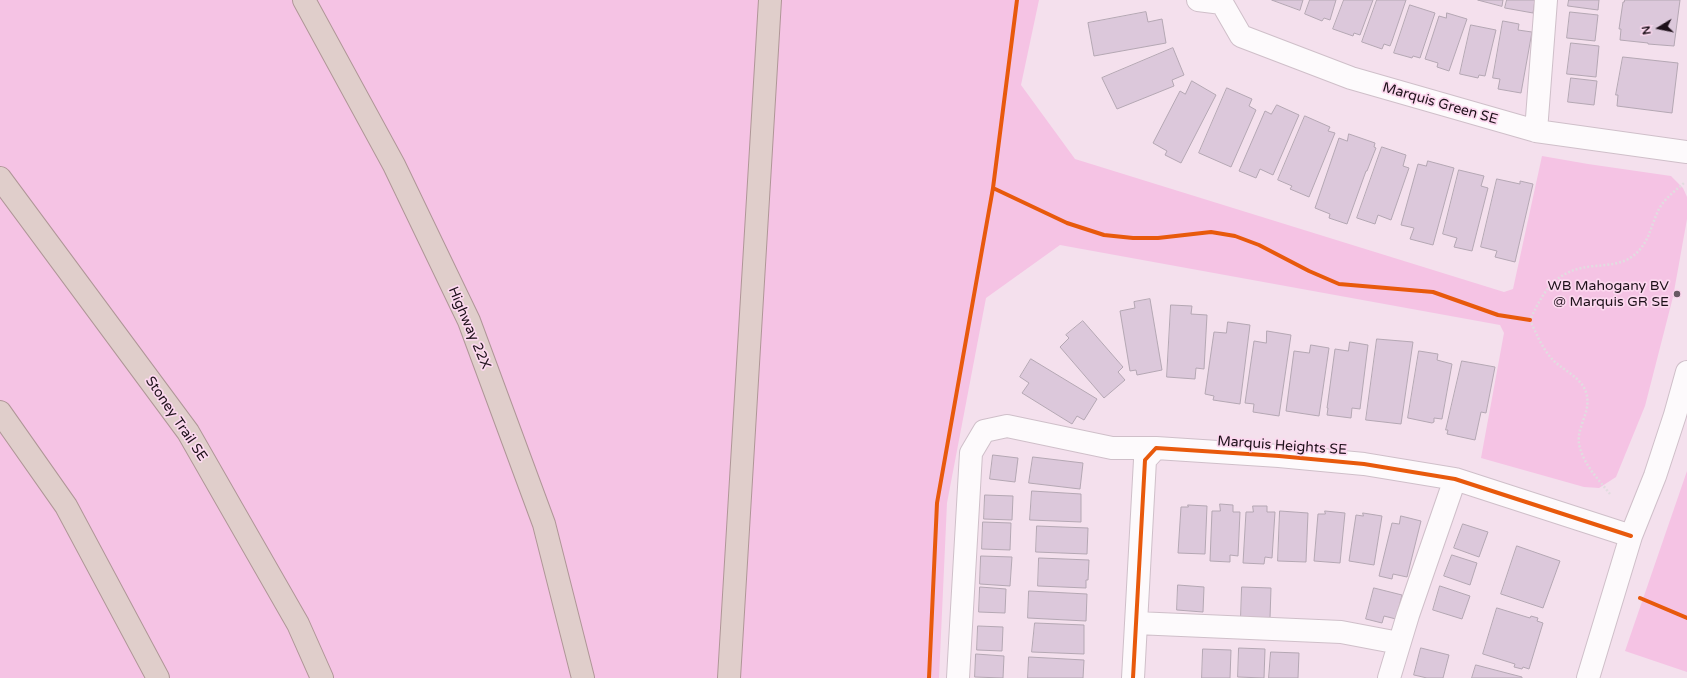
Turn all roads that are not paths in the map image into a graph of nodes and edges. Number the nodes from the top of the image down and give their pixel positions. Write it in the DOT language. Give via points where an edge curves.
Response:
graph roads {
  1 [pos="304,0"];
  2 [pos="770,0"];
  3 [pos="1198,0"];
  4 [pos="1546,0"];
  5 [pos="1223,2"];
  6 [pos="1536,131"];
  7 [pos="1687,152"];
  8 [pos="0,178"];
  9 [pos="1687,372"];
  10 [pos="0,412"];
  11 [pos="1156,448"];
  12 [pos="1455,479"];
  13 [pos="1631,536"];
  14 [pos="1136,622"];
  15 [pos="1400,643"];
  16 [pos="158,678"];
  17 [pos="322,678"];
  18 [pos="583,678"];
  19 [pos="729,678"];
  20 [pos="958,678"];
  21 [pos="1133,678"];
  22 [pos="1389,678"];
  23 [pos="1588,678"];
  1 -- 18 [label="highway, Highway 22X" via="394,165 469,321 544,524"];
  2 -- 19 [label="highway"];
  3 -- 5 [label="street"];
  4 -- 6 [label="street"];
  5 -- 6 [label="street, Marquis Green SE" via="1241,36 1351,78"];
  6 -- 7 [label="street, Marquis Green SE"];
  8 -- 17 [label="highway, Stoney Trail SE" via="188,432 298,624"];
  9 -- 13 [label="street" via="1655,476"];
  10 -- 16 [label="highway" via="66,506"];
  11 -- 12 [label="street, Marquis Heights SE" via="1356,463"];
  11 -- 14 [label="street" via="1146,460"];
  11 -- 20 [label="street, Marquis Heights SE" via="1112,448 1006,426 984,431 971,453"];
  12 -- 13 [label="street, Marquis Heights SE"];
  12 -- 15 [label="street"];
  13 -- 23 [label="street"];
  14 -- 15 [label="street" via="1341,632"];
  14 -- 21 [label="street"];
  15 -- 22 [label="street"];
}
